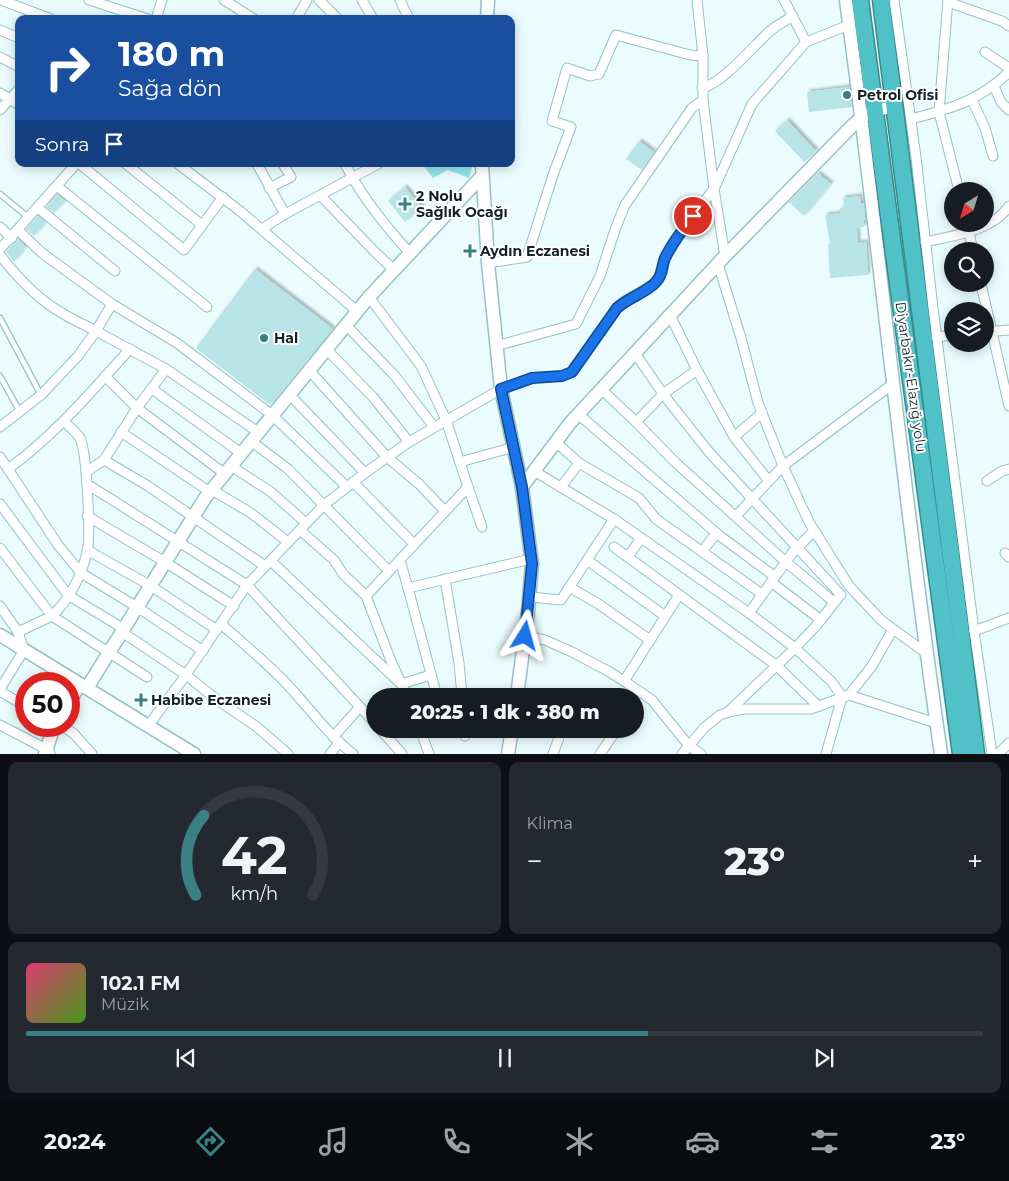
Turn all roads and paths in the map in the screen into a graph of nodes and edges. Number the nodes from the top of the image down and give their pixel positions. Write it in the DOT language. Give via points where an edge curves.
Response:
graph roads {
  1 [pos="1,0"];
  2 [pos="89,0"];
  3 [pos="162,0"];
  4 [pos="224,0"];
  5 [pos="307,0"];
  6 [pos="319,0"];
  7 [pos="362,0"];
  8 [pos="400,0"];
  9 [pos="488,0"];
  10 [pos="697,0"];
  11 [pos="784,0"];
  12 [pos="846,0"];
  13 [pos="860,0"];
  14 [pos="881,0"];
  15 [pos="894,0"];
  16 [pos="948,1"];
  17 [pos="40,15"];
  18 [pos="136,15"];
  19 [pos="157,15"];
  20 [pos="248,15"];
  21 [pos="298,15"];
  22 [pos="334,15"];
  23 [pos="371,15"];
  24 [pos="407,15"];
  25 [pos="487,15"];
  26 [pos="793,16"];
  27 [pos="849,25"];
  28 [pos="1009,26"];
  29 [pos="0,30"];
  30 [pos="15,36"];
  31 [pos="806,42"];
  32 [pos="985,52"];
  33 [pos="703,56"];
  34 [pos="0,57"];
  35 [pos="15,66"];
  36 [pos="1009,70"];
  37 [pos="994,86"];
  38 [pos="702,88"];
  39 [pos="0,93"];
  40 [pos="15,94"];
  41 [pos="11,99"];
  42 [pos="703,100"];
  43 [pos="972,100"];
  44 [pos="15,102"];
  45 [pos="895,106"];
  46 [pos="0,110"];
  47 [pos="1009,110"];
  48 [pos="939,112"];
  49 [pos="869,113"];
  50 [pos="911,119"];
  51 [pos="993,156"];
  52 [pos="75,167"];
  53 [pos="82,167"];
  54 [pos="130,167"];
  55 [pos="182,167"];
  56 [pos="258,167"];
  57 [pos="285,167"];
  58 [pos="346,167"];
  59 [pos="372,167"];
  60 [pos="482,170"];
  61 [pos="352,179"];
  62 [pos="957,182"];
  63 [pos="57,186"];
  64 [pos="269,188"];
  65 [pos="714,189"];
  66 [pos="0,194"];
  67 [pos="321,196"];
  68 [pos="224,198"];
  69 [pos="1009,206"];
  70 [pos="38,208"];
  71 [pos="285,214"];
  72 [pos="29,218"];
  73 [pos="994,219"];
  74 [pos="202,225"];
  75 [pos="0,227"];
  76 [pos="262,229"];
  77 [pos="956,232"];
  78 [pos="15,234"];
  79 [pos="926,242"];
  80 [pos="0,249"];
  81 [pos="410,254"];
  82 [pos="0,255"];
  83 [pos="721,260"];
  84 [pos="488,263"];
  85 [pos="394,270"];
  86 [pos="115,271"];
  87 [pos="369,297"];
  88 [pos="112,304"];
  89 [pos="207,307"];
  90 [pos="357,311"];
  91 [pos="670,315"];
  92 [pos="0,318"];
  93 [pos="346,325"];
  94 [pos="1009,330"];
  95 [pos="96,331"];
  96 [pos="994,332"];
  97 [pos="944,336"];
  98 [pos="936,337"];
  99 [pos="496,346"];
  100 [pos="994,348"];
  101 [pos="130,349"];
  102 [pos="326,349"];
  103 [pos="635,354"];
  104 [pos="166,369"];
  105 [pos="309,370"];
  106 [pos="697,370"];
  107 [pos="0,376"];
  108 [pos="105,376"];
  109 [pos="894,383"];
  110 [pos="152,389"];
  111 [pos="501,389"];
  112 [pos="601,389"];
  113 [pos="1007,390"];
  114 [pos="289,394"];
  115 [pos="664,394"];
  116 [pos="41,395"];
  117 [pos="1009,406"];
  118 [pos="137,408"];
  119 [pos="20,412"];
  120 [pos="762,413"];
  121 [pos="578,414"];
  122 [pos="272,415"];
  123 [pos="446,420"];
  124 [pos="64,421"];
  125 [pos="636,422"];
  126 [pos="0,426"];
  127 [pos="434,427"];
  128 [pos="121,432"];
  129 [pos="255,437"];
  130 [pos="734,437"];
  131 [pos="409,442"];
  132 [pos="556,442"];
  133 [pos="514,447"];
  134 [pos="241,454"];
  135 [pos="0,457"];
  136 [pos="387,457"];
  137 [pos="104,460"];
  138 [pos="460,462"];
  139 [pos="579,463"];
  140 [pos="784,466"];
  141 [pos="8,469"];
  142 [pos="1009,469"];
  143 [pos="228,470"];
  144 [pos="534,471"];
  145 [pos="86,472"];
  146 [pos="365,473"];
  147 [pos="987,480"];
  148 [pos="769,481"];
  149 [pos="87,484"];
  150 [pos="350,485"];
  151 [pos="468,487"];
  152 [pos="522,487"];
  153 [pos="561,487"];
  154 [pos="211,491"];
  155 [pos="751,500"];
  156 [pos="0,504"];
  157 [pos="324,505"];
  158 [pos="445,511"];
  159 [pos="87,516"];
  160 [pos="194,516"];
  161 [pos="736,516"];
  162 [pos="614,519"];
  163 [pos="306,523"];
  164 [pos="482,527"];
  165 [pos="300,530"];
  166 [pos="814,531"];
  167 [pos="716,533"];
  168 [pos="640,538"];
  169 [pos="177,542"];
  170 [pos="288,542"];
  171 [pos="414,544"];
  172 [pos="614,547"];
  173 [pos="0,548"];
  174 [pos="796,549"];
  175 [pos="87,550"];
  176 [pos="702,552"];
  177 [pos="628,557"];
  178 [pos="531,559"];
  179 [pos="400,560"];
  180 [pos="587,560"];
  181 [pos="165,562"];
  182 [pos="786,562"];
  183 [pos="268,564"];
  184 [pos="390,571"];
  185 [pos="81,573"];
  186 [pos="445,579"];
  187 [pos="772,579"];
  188 [pos="247,585"];
  189 [pos="150,586"];
  190 [pos="849,586"];
  191 [pos="569,587"];
  192 [pos="408,588"];
  193 [pos="762,594"];
  194 [pos="68,595"];
  195 [pos="678,595"];
  196 [pos="366,596"];
  197 [pos="530,597"];
  198 [pos="837,598"];
  199 [pos="0,606"];
  200 [pos="234,606"];
  201 [pos="137,607"];
  202 [pos="749,613"];
  203 [pos="52,616"];
  204 [pos="665,616"];
  205 [pos="1009,618"];
  206 [pos="821,620"];
  207 [pos="219,627"];
  208 [pos="123,630"];
  209 [pos="893,630"];
  210 [pos="974,631"];
  211 [pos="18,632"];
  212 [pos="0,635"];
  213 [pos="525,636"];
  214 [pos="650,640"];
  215 [pos="794,648"];
  216 [pos="24,650"];
  217 [pos="203,651"];
  218 [pos="108,653"];
  219 [pos="926,653"];
  220 [pos="777,666"];
  221 [pos="186,675"];
  222 [pos="431,675"];
  223 [pos="148,677"];
  224 [pos="624,681"];
  225 [pos="401,684"];
  226 [pos="84,686"];
  227 [pos="403,688"];
  228 [pos="435,688"];
  229 [pos="461,688"];
  230 [pos="518,688"];
  231 [pos="630,688"];
  232 [pos="0,690"];
  233 [pos="80,690"];
  234 [pos="846,696"];
  235 [pos="644,698"];
  236 [pos="15,700"];
  237 [pos="818,706"];
  238 [pos="360,707"];
  239 [pos="729,712"];
  240 [pos="366,713"];
  241 [pos="936,723"];
  242 [pos="0,726"];
  243 [pos="148,726"];
  244 [pos="51,737"];
  245 [pos="77,737"];
  246 [pos="388,738"];
  247 [pos="423,738"];
  248 [pos="511,738"];
  249 [pos="559,738"];
  250 [pos="610,738"];
  251 [pos="336,740"];
  252 [pos="1009,743"];
  253 [pos="689,746"];
  254 [pos="47,752"];
  255 [pos="92,754"];
  256 [pos="194,754"];
  257 [pos="288,754"];
  258 [pos="330,754"];
  259 [pos="353,754"];
  260 [pos="402,754"];
  261 [pos="429,754"];
  262 [pos="508,754"];
  263 [pos="553,754"];
  264 [pos="600,754"];
  265 [pos="682,754"];
  266 [pos="701,754"];
  267 [pos="826,754"];
  268 [pos="941,754"];
  269 [pos="961,754"];
  270 [pos="976,754"];
  271 [pos="992,754"];
  272 [pos="998,754"];
  1 -- 17 [label="street"];
  2 -- 18 [label="street"];
  3 -- 19 [label="street"];
  4 -- 20 [label="street"];
  5 -- 21 [label="street"];
  6 -- 22 [label="street"];
  7 -- 23 [label="street"];
  8 -- 24 [label="street"];
  9 -- 25 [label="street"];
  10 -- 33 [label="street"];
  11 -- 26 [label="street"];
  12 -- 27 [label="street"];
  13 -- 49 [label="highway, Diyarbakır-Elazığ yolu"];
  14 -- 45 [label="highway, Diyarbakır-Elazığ yolu"];
  15 -- 50 [label="street"];
  16 -- 28 [label="street"];
  16 -- 48 [label="street"];
  26 -- 31 [label="street"];
  26 -- 38 [label="street" via="772,30 720,78"];
  27 -- 31 [label="street"];
  27 -- 49 [label="street"];
  29 -- 30 [label="street"];
  31 -- 65 [label="street" via="752,104"];
  32 -- 36 [label="street"];
  33 -- 38 [label="street"];
  33 -- 84 [label="street" via="616,35 601,72 596,76 567,68 552,121 571,127 527,257"];
  34 -- 35 [label="street"];
  36 -- 37 [label="street"];
  37 -- 43 [label="street"];
  37 -- 47 [label="street" via="1001,102"];
  38 -- 42 [label="street"];
  39 -- 41 [label="street"];
  40 -- 41 [label="street"];
  41 -- 44 [label="street"];
  41 -- 46 [label="street"];
  42 -- 65 [label="street"];
  42 -- 99 [label="street" via="692,108 625,205 606,262 576,324"];
  43 -- 48 [label="street"];
  43 -- 51 [label="street"];
  45 -- 49 [label="street"];
  45 -- 270 [label="highway, Diyarbakır-Elazığ yolu"];
  48 -- 50 [label="street"];
  48 -- 62 [label="street"];
  49 -- 83 [label="street"];
  49 -- 109 [label="street"];
  49 -- 269 [label="highway, Diyarbakır-Elazığ yolu" via="879,145"];
  50 -- 79 [label="street"];
  52 -- 63 [label="street"];
  53 -- 74 [label="street" via="184,250"];
  54 -- 74 [label="street"];
  55 -- 68 [label="street"];
  56 -- 64 [label="street"];
  57 -- 64 [label="street" via="290,177"];
  58 -- 61 [label="street"];
  59 -- 61 [label="street"];
  60 -- 81 [label="street"];
  60 -- 84 [label="street"];
  61 -- 67 [label="street"];
  61 -- 81 [label="street" via="375,213"];
  63 -- 70 [label="street"];
  63 -- 89 [label="street"];
  64 -- 71 [label="street"];
  65 -- 83 [label="street"];
  65 -- 111 [label="street" via="682,230 665,259 658,279 617,308 572,372 532,378"];
  66 -- 72 [label="lane"];
  67 -- 71 [label="street"];
  67 -- 85 [label="street"];
  68 -- 74 [label="street"];
  68 -- 76 [label="street"];
  69 -- 73 [label="street" via="1003,216"];
  70 -- 72 [label="street"];
  70 -- 86 [label="street"];
  71 -- 76 [label="street"];
  72 -- 78 [label="street"];
  75 -- 78 [label="street"];
  76 -- 90 [label="street"];
  77 -- 79 [label="street"];
  78 -- 80 [label="street"];
  78 -- 88 [label="street"];
  79 -- 98 [label="street"];
  81 -- 85 [label="street"];
  82 -- 95 [label="street" via="38,296 61,313"];
  83 -- 91 [label="street"];
  83 -- 120 [label="street"];
  84 -- 99 [label="street"];
  85 -- 87 [label="street"];
  87 -- 90 [label="street"];
  87 -- 123 [label="street" via="421,366"];
  88 -- 95 [label="street"];
  88 -- 122 [label="street" via="177,343"];
  90 -- 93 [label="street"];
  91 -- 103 [label="street"];
  91 -- 106 [label="street"];
  92 -- 116 [label="lane"];
  93 -- 102 [label="street"];
  93 -- 127 [label="street" via="395,376"];
  94 -- 96 [label="street"];
  95 -- 101 [label="street"];
  95 -- 116 [label="street" via="78,356"];
  97 -- 98 [label="street"];
  98 -- 210 [label="street"];
  99 -- 111 [label="street"];
  100 -- 113 [label="street"];
  101 -- 104 [label="street"];
  101 -- 108 [label="street"];
  102 -- 105 [label="street"];
  102 -- 131 [label="street" via="373,397"];
  103 -- 112 [label="street"];
  103 -- 115 [label="street"];
  104 -- 110 [label="street"];
  104 -- 129 [label="street"];
  105 -- 114 [label="street"];
  105 -- 136 [label="street"];
  106 -- 115 [label="street"];
  106 -- 130 [label="street"];
  107 -- 119 [label="lane"];
  108 -- 118 [label="street"];
  108 -- 124 [label="street"];
  109 -- 140 [label="street"];
  109 -- 219 [label="street"];
  110 -- 118 [label="street"];
  110 -- 134 [label="street"];
  111 -- 123 [label="street"];
  111 -- 133 [label="street"];
  112 -- 121 [label="street"];
  112 -- 125 [label="street"];
  113 -- 117 [label="street"];
  114 -- 122 [label="street"];
  114 -- 146 [label="street"];
  115 -- 125 [label="street"];
  115 -- 155 [label="street"];
  116 -- 119 [label="street"];
  118 -- 128 [label="street"];
  118 -- 143 [label="street"];
  119 -- 126 [label="street"];
  120 -- 130 [label="street"];
  120 -- 140 [label="street"];
  121 -- 132 [label="street"];
  121 -- 167 [label="street"];
  122 -- 129 [label="street"];
  122 -- 150 [label="street"];
  123 -- 127 [label="street"];
  123 -- 138 [label="street"];
  124 -- 141 [label="street" via="32,452"];
  124 -- 145 [label="street" via="79,438"];
  125 -- 161 [label="street"];
  127 -- 131 [label="street"];
  128 -- 137 [label="street"];
  128 -- 154 [label="street"];
  129 -- 134 [label="street"];
  129 -- 157 [label="street"];
  130 -- 148 [label="street"];
  131 -- 136 [label="street"];
  132 -- 139 [label="street"];
  132 -- 144 [label="street"];
  133 -- 138 [label="street"];
  133 -- 152 [label="street"];
  134 -- 143 [label="street"];
  135 -- 141 [label="street"];
  136 -- 146 [label="street"];
  136 -- 158 [label="street"];
  137 -- 145 [label="street"];
  137 -- 160 [label="street"];
  138 -- 151 [label="street"];
  139 -- 153 [label="street"];
  139 -- 176 [label="street" via="639,498 656,519"];
  140 -- 148 [label="street"];
  140 -- 166 [label="street"];
  141 -- 185 [label="street" via="58,545"];
  142 -- 147 [label="street"];
  143 -- 154 [label="street"];
  143 -- 163 [label="street" via="271,492"];
  144 -- 152 [label="street"];
  144 -- 153 [label="street"];
  145 -- 149 [label="street"];
  146 -- 150 [label="street"];
  148 -- 155 [label="street"];
  149 -- 159 [label="street"];
  149 -- 169 [label="street"];
  150 -- 157 [label="street"];
  150 -- 171 [label="street"];
  151 -- 158 [label="street"];
  151 -- 164 [label="street"];
  152 -- 178 [label="street"];
  153 -- 162 [label="street"];
  154 -- 160 [label="street"];
  154 -- 170 [label="street" via="251,513"];
  155 -- 161 [label="street"];
  155 -- 174 [label="street"];
  156 -- 194 [label="street"];
  157 -- 163 [label="street"];
  157 -- 184 [label="street"];
  158 -- 171 [label="street"];
  159 -- 175 [label="street"];
  159 -- 181 [label="street"];
  160 -- 169 [label="street"];
  160 -- 183 [label="street"];
  161 -- 182 [label="street"];
  162 -- 168 [label="street"];
  162 -- 180 [label="street"];
  163 -- 165 [label="street"];
  165 -- 170 [label="street"];
  165 -- 196 [label="street" via="334,560 343,574"];
  166 -- 174 [label="street"];
  166 -- 190 [label="street"];
  167 -- 176 [label="street"];
  167 -- 187 [label="street"];
  168 -- 177 [label="street"];
  168 -- 202 [label="street"];
  169 -- 181 [label="street"];
  169 -- 188 [label="street"];
  170 -- 183 [label="street"];
  171 -- 179 [label="street"];
  172 -- 177 [label="street"];
  173 -- 203 [label="street"];
  174 -- 182 [label="street"];
  174 -- 198 [label="street"];
  175 -- 185 [label="street"];
  175 -- 189 [label="street"];
  176 -- 193 [label="street"];
  177 -- 195 [label="street"];
  178 -- 186 [label="street"];
  178 -- 197 [label="street"];
  179 -- 184 [label="street"];
  179 -- 192 [label="street"];
  180 -- 191 [label="street"];
  180 -- 204 [label="street"];
  181 -- 189 [label="street"];
  181 -- 200 [label="street"];
  182 -- 187 [label="street"];
  182 -- 198 [label="street"];
  183 -- 188 [label="street"];
  183 -- 225 [label="street"];
  184 -- 196 [label="street"];
  185 -- 194 [label="street"];
  185 -- 201 [label="street"];
  186 -- 192 [label="street"];
  186 -- 229 [label="street"];
  187 -- 193 [label="street"];
  187 -- 206 [label="street"];
  188 -- 200 [label="street"];
  188 -- 238 [label="street"];
  189 -- 201 [label="street"];
  189 -- 207 [label="street"];
  190 -- 198 [label="street"];
  190 -- 209 [label="street"];
  191 -- 197 [label="street" via="561,600"];
  191 -- 214 [label="street"];
  192 -- 222 [label="street"];
  193 -- 202 [label="street"];
  194 -- 203 [label="street"];
  194 -- 208 [label="street"];
  195 -- 204 [label="street"];
  195 -- 220 [label="street"];
  196 -- 225 [label="street"];
  197 -- 213 [label="street"];
  198 -- 206 [label="street"];
  199 -- 211 [label="street"];
  200 -- 207 [label="street"];
  201 -- 208 [label="street"];
  201 -- 217 [label="street"];
  202 -- 215 [label="street"];
  203 -- 211 [label="street"];
  203 -- 218 [label="street"];
  204 -- 214 [label="street"];
  205 -- 210 [label="street"];
  206 -- 215 [label="street"];
  207 -- 217 [label="street"];
  207 -- 251 [label="street" via="251,649"];
  208 -- 218 [label="street"];
  208 -- 221 [label="street"];
  209 -- 219 [label="street"];
  209 -- 234 [label="street" via="872,666"];
  210 -- 271 [label="street"];
  211 -- 216 [label="street"];
  212 -- 216 [label="street"];
  213 -- 224 [label="street" via="545,640 572,652"];
  213 -- 230 [label="street"];
  214 -- 224 [label="street"];
  215 -- 220 [label="street"];
  215 -- 234 [label="street"];
  216 -- 226 [label="street"];
  216 -- 232 [label="street"];
  217 -- 221 [label="street"];
  218 -- 223 [label="street"];
  218 -- 226 [label="street"];
  219 -- 241 [label="street"];
  220 -- 237 [label="street"];
  220 -- 239 [label="street"];
  221 -- 243 [label="street"];
  221 -- 257 [label="street"];
  222 -- 225 [label="street"];
  222 -- 228 [label="street"];
  224 -- 231 [label="street"];
  225 -- 227 [label="street"];
  226 -- 233 [label="street"];
  226 -- 243 [label="street"];
  232 -- 236 [label="street"];
  234 -- 237 [label="street"];
  234 -- 241 [label="street"];
  234 -- 267 [label="street"];
  235 -- 253 [label="street" via="652,700"];
  237 -- 239 [label="street" via="811,709"];
  238 -- 240 [label="street"];
  238 -- 251 [label="street"];
  239 -- 253 [label="street" via="704,728"];
  241 -- 268 [label="street"];
  242 -- 254 [label="street"];
  243 -- 256 [label="street"];
  244 -- 254 [label="street"];
  245 -- 255 [label="street"];
  246 -- 260 [label="street"];
  247 -- 261 [label="street"];
  248 -- 262 [label="street"];
  249 -- 263 [label="street"];
  250 -- 264 [label="street"];
  251 -- 258 [label="street"];
  251 -- 259 [label="street"];
  252 -- 272 [label="street"];
  253 -- 265 [label="street"];
  253 -- 266 [label="street"];
}
